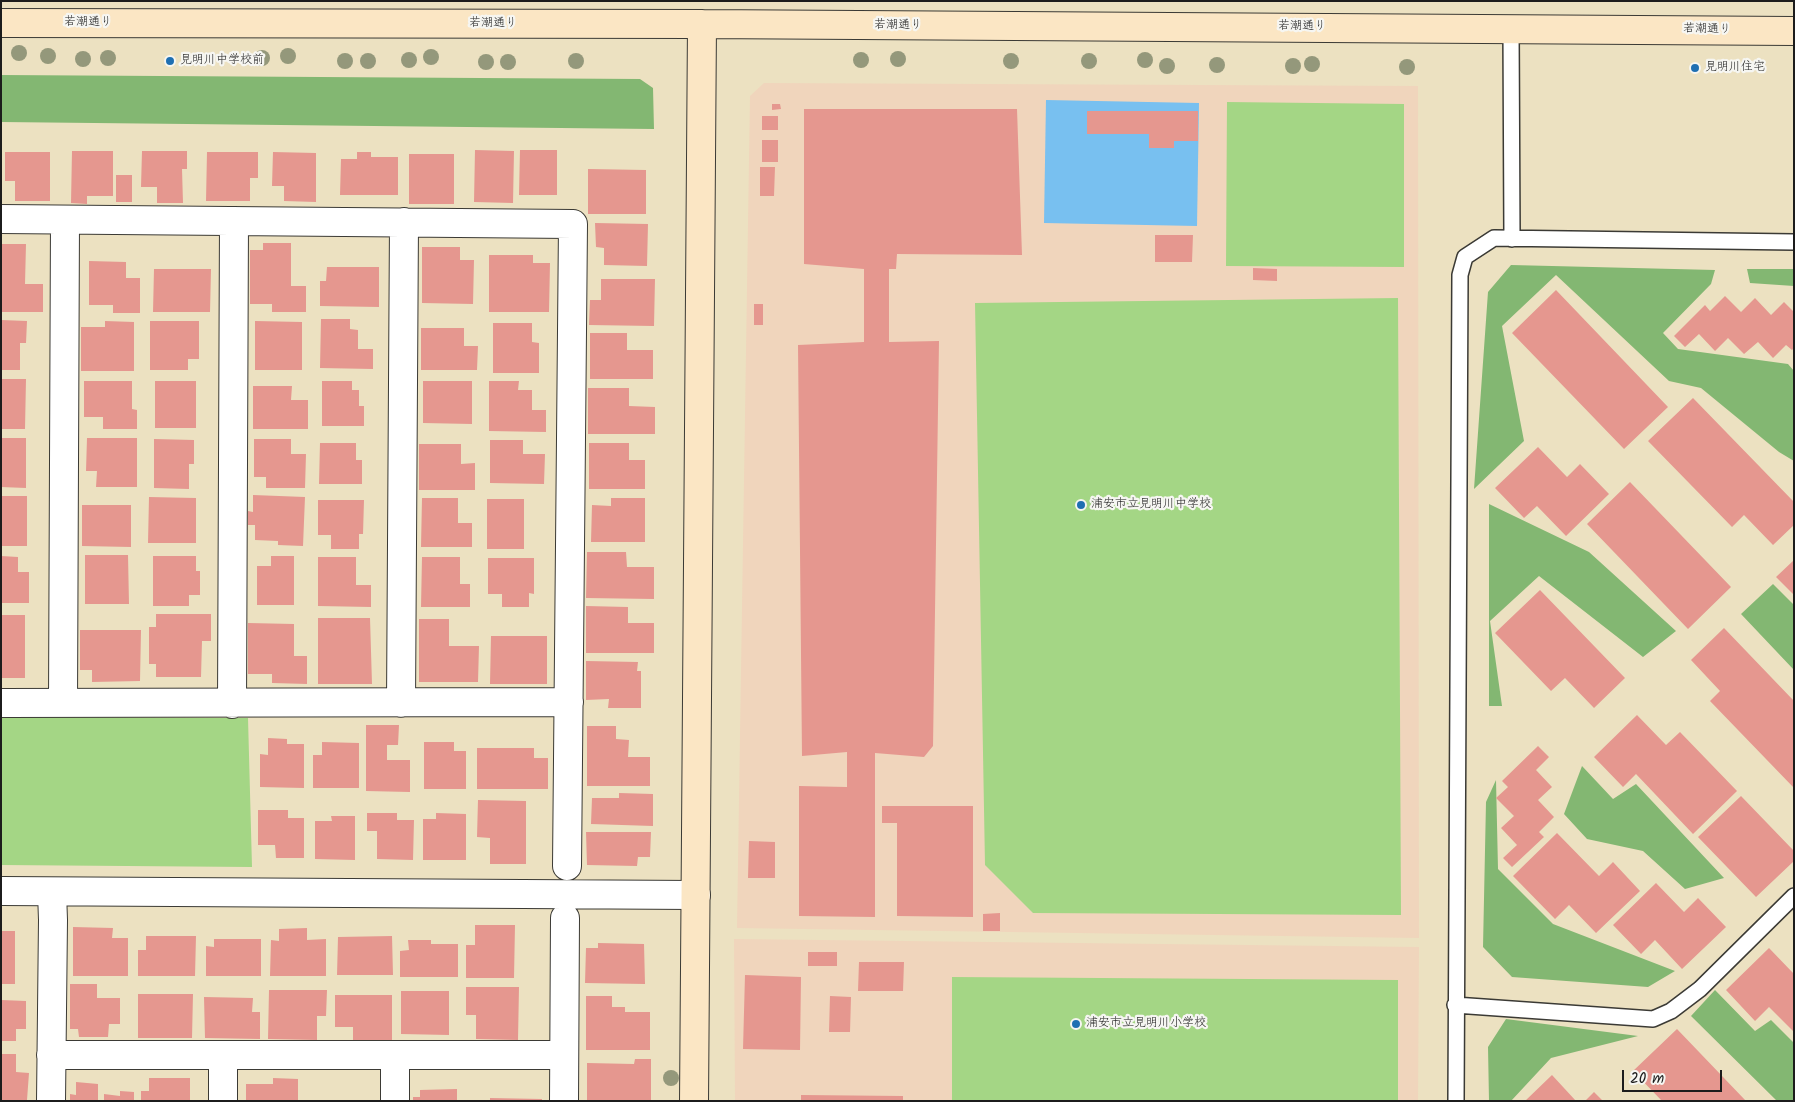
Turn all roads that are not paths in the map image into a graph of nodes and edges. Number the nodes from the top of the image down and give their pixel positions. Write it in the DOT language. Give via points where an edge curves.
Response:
graph roads {
  1 [pos="815,13"];
  2 [pos="1,23"];
  3 [pos="702,24"];
  4 [pos="1511,28"];
  5 [pos="1794,31"];
  6 [pos="1,219"];
  7 [pos="65,220"];
  8 [pos="234,221"];
  9 [pos="404,222"];
  10 [pos="1512,239"];
  11 [pos="1794,242"];
  12 [pos="569,702"];
  13 [pos="1,703"];
  14 [pos="63,703"];
  15 [pos="401,703"];
  16 [pos="232,704"];
  17 [pos="567,866"];
  18 [pos="1,891"];
  19 [pos="52,892"];
  20 [pos="696,895"];
  21 [pos="1794,896"];
  22 [pos="565,918"];
  23 [pos="1455,1005"];
  24 [pos="51,1055"];
  25 [pos="395,1055"];
  26 [pos="564,1055"];
  27 [pos="223,1056"];
  28 [pos="51,1101"];
  29 [pos="223,1101"];
  30 [pos="395,1101"];
  31 [pos="564,1101"];
  32 [pos="694,1101"];
  33 [pos="1456,1101"];
  1 -- 3 [label="main road, 若潮通り"];
  1 -- 4 [label="main road, 若潮通り"];
  2 -- 3 [label="main road, 若潮通り"];
  3 -- 20 [label="main road"];
  4 -- 5 [label="main road, 若潮通り"];
  4 -- 10 [label="lane"];
  6 -- 7 [label="street"];
  7 -- 8 [label="street"];
  7 -- 14 [label="street"];
  8 -- 9 [label="street"];
  8 -- 16 [label="street"];
  9 -- 12 [label="street" via="573,224"];
  9 -- 15 [label="street"];
  10 -- 11 [label="lane"];
  10 -- 23 [label="lane" via="1494,238 1465,257 1460,275"];
  12 -- 15 [label="street"];
  12 -- 17 [label="street"];
  13 -- 14 [label="street"];
  14 -- 16 [label="street"];
  15 -- 16 [label="street"];
  18 -- 19 [label="street"];
  19 -- 20 [label="street"];
  19 -- 24 [label="street"];
  20 -- 32 [label="main road"];
  21 -- 23 [label="lane" via="1700,989 1671,1011 1653,1019"];
  22 -- 26 [label="street"];
  23 -- 33 [label="lane"];
  24 -- 27 [label="street"];
  24 -- 28 [label="street"];
  25 -- 26 [label="street"];
  25 -- 27 [label="street"];
  25 -- 30 [label="street"];
  26 -- 31 [label="street"];
  27 -- 29 [label="street"];
}
